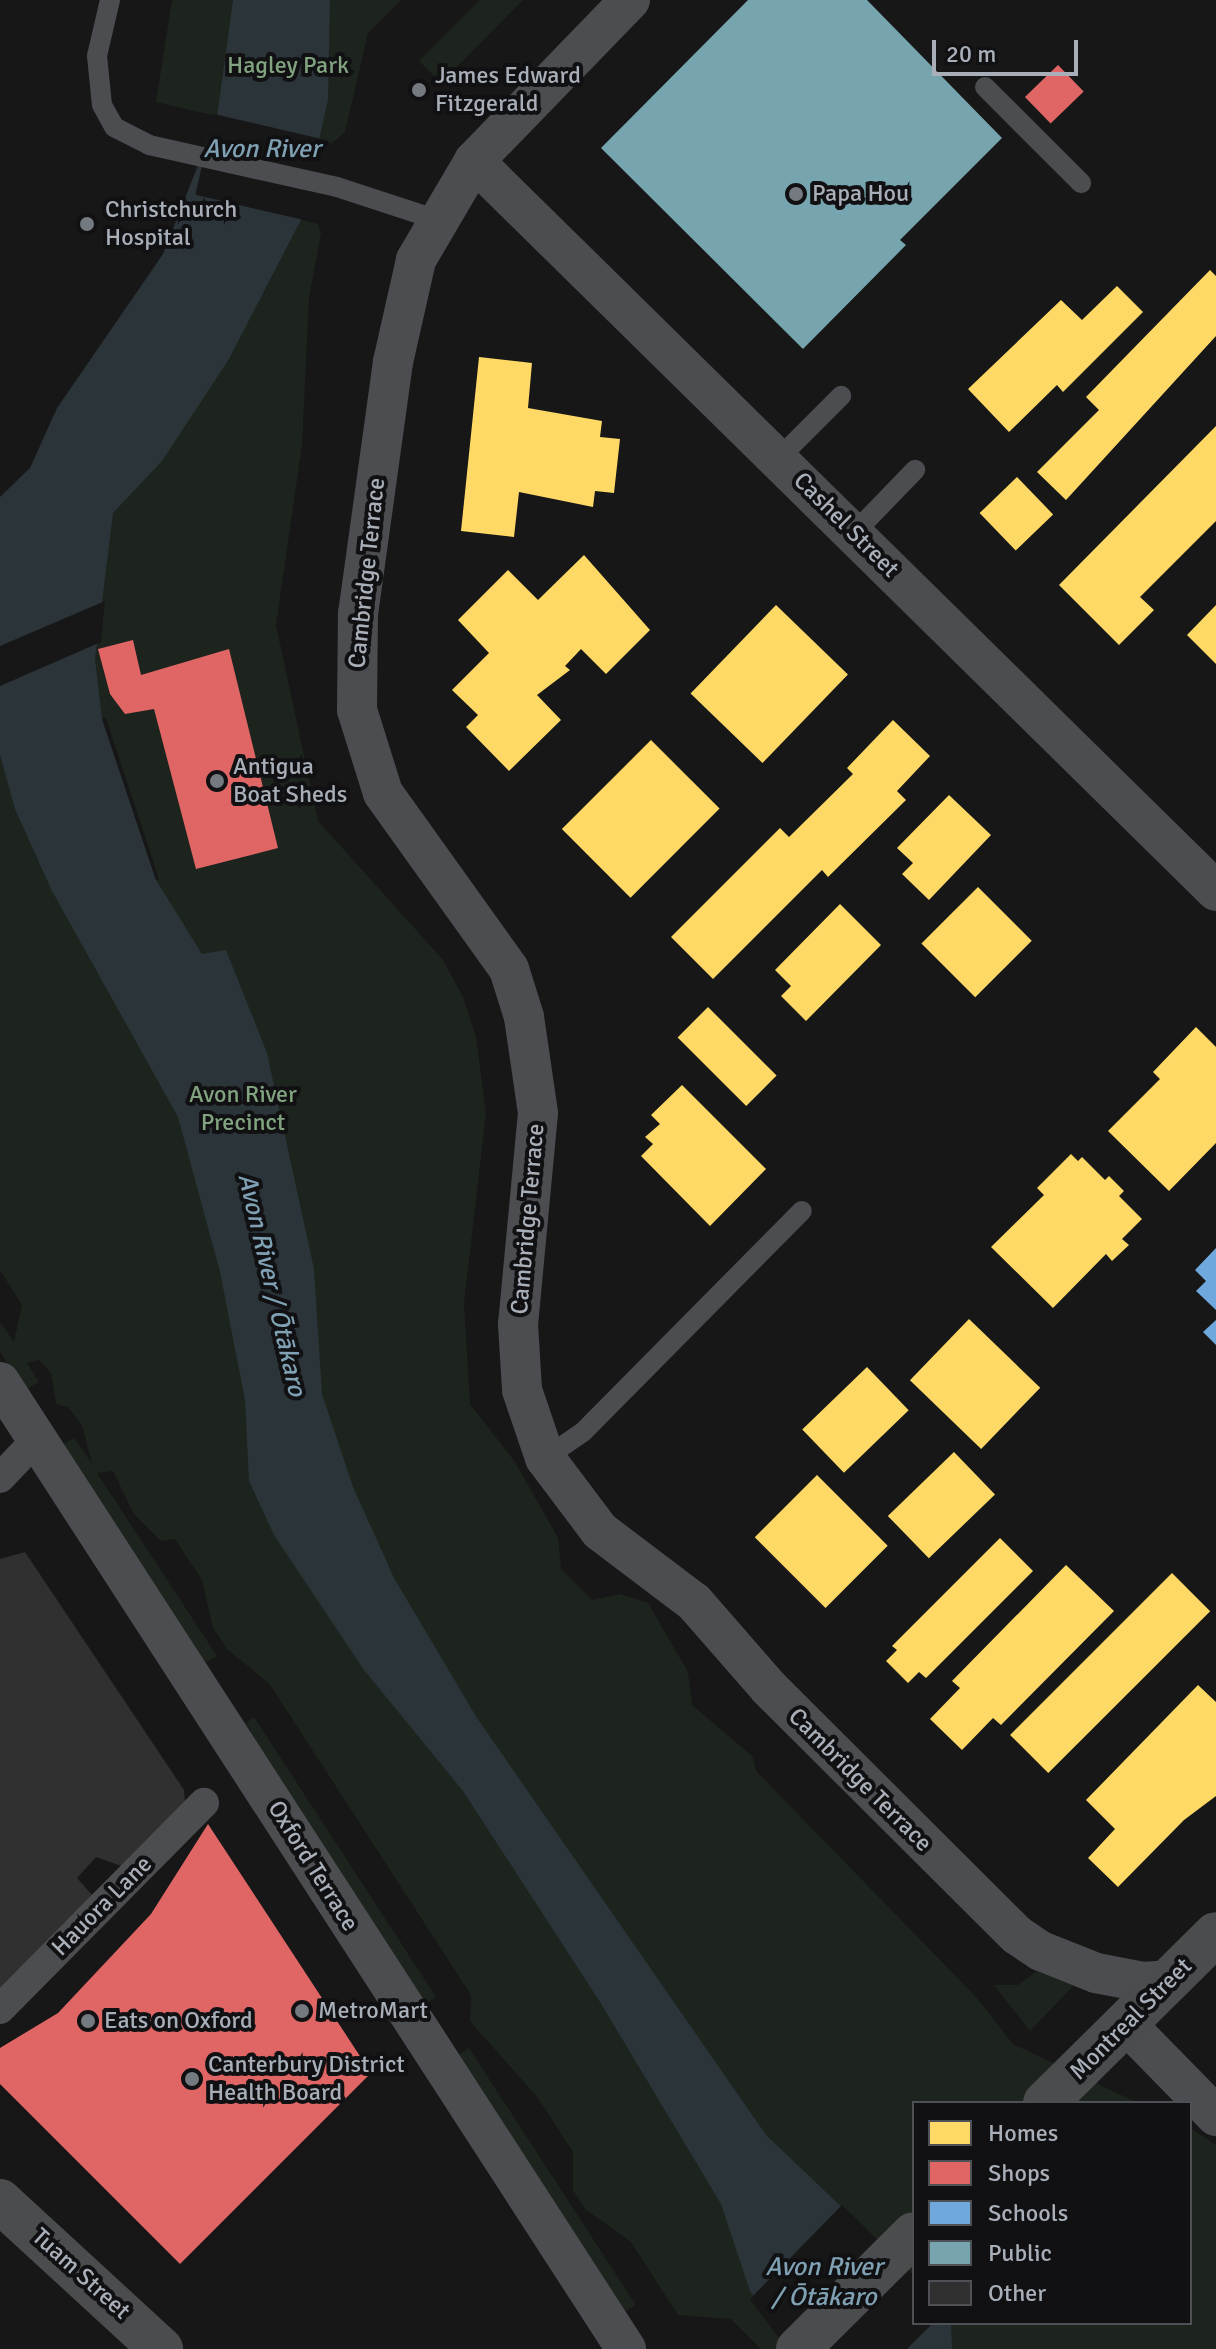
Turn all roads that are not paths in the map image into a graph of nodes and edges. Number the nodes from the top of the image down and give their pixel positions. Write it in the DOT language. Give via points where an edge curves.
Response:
graph roads {
  1 [pos="110,0"];
  2 [pos="630,0"];
  3 [pos="985,87"];
  4 [pos="474,161"];
  5 [pos="1081,183"];
  6 [pos="435,219"];
  7 [pos="841,396"];
  8 [pos="779,458"];
  9 [pos="915,470"];
  10 [pos="854,533"];
  11 [pos="1216,891"];
  12 [pos="802,1211"];
  13 [pos="0,1382"];
  14 [pos="37,1439"];
  15 [pos="545,1458"];
  16 [pos="0,1478"];
  17 [pos="204,1803"];
  18 [pos="1216,1934"];
  19 [pos="1171,1980"];
  20 [pos="0,2009"];
  21 [pos="1126,2024"];
  22 [pos="1047,2101"];
  23 [pos="1216,2116"];
  24 [pos="0,2201"];
  25 [pos="904,2244"];
  26 [pos="161,2349"];
  27 [pos="626,2349"];
  28 [pos="798,2349"];
  1 -- 6 [label="lane" via="97,56 102,105 114,127 149,145 337,187"];
  2 -- 4 [label="street, Cambridge Terrace"];
  3 -- 5 [label="lane"];
  4 -- 6 [label="street, Cambridge Terrace"];
  4 -- 8 [label="street, Cashel Street"];
  6 -- 15 [label="street, Cambridge Terrace" via="411,274 393,362 358,613 357,710 383,793 509,969 524,1017 538,1113 518,1324 520,1365"];
  7 -- 8 [label="lane"];
  8 -- 10 [label="street, Cashel Street"];
  9 -- 10 [label="lane"];
  10 -- 11 [label="street, Cashel Street"];
  12 -- 15 [label="lane" via="583,1432"];
  13 -- 14 [label="street, Oxford Terrace"];
  14 -- 16 [label="street"];
  14 -- 27 [label="street, Oxford Terrace"];
  15 -- 19 [label="street, Cambridge Terrace" via="600,1531 694,1602 894,1816 1041,1951 1122,1979"];
  17 -- 20 [label="street, Hauora Lane"];
  18 -- 19 [label="main road, Montreal Street"];
  19 -- 21 [label="main road, Montreal Street"];
  21 -- 22 [label="main road, Montreal Street"];
  21 -- 23 [label="street"];
  24 -- 26 [label="main road, Tuam Street"];
  25 -- 28 [label="main road"];
}
